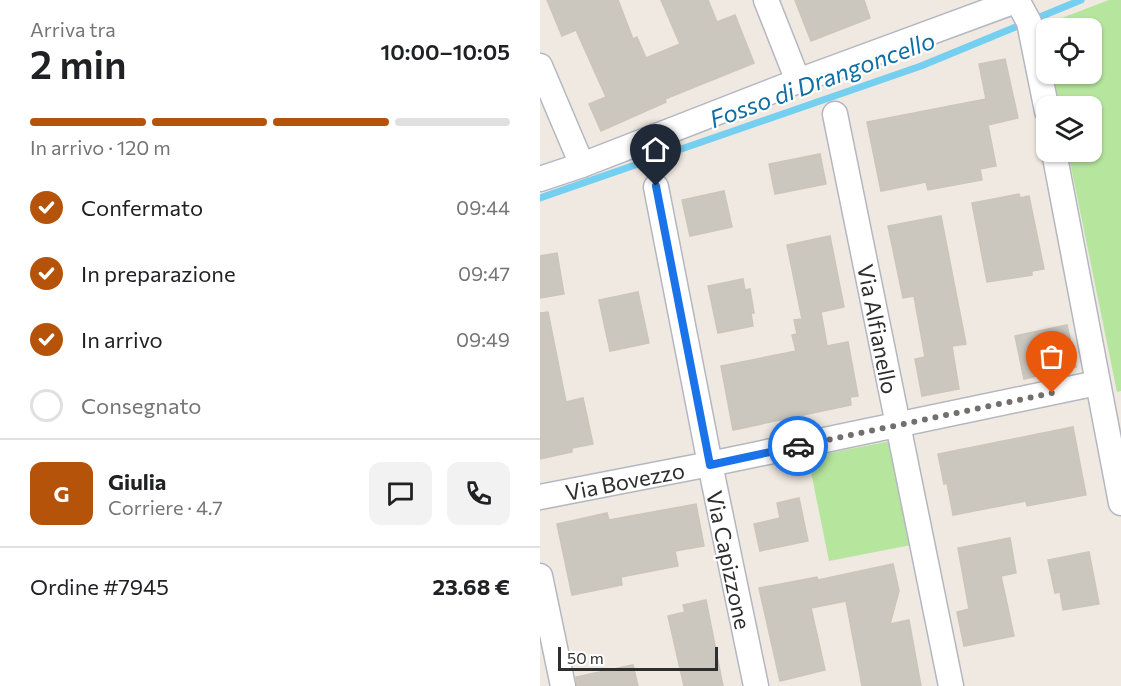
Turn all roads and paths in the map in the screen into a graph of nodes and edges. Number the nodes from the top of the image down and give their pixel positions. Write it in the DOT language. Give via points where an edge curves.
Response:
graph roads {
  1 [pos="766,0"];
  2 [pos="1017,0"];
  3 [pos="540,66"];
  4 [pos="798,81"];
  5 [pos="1044,96"];
  6 [pos="835,114"];
  7 [pos="1056,162"];
  8 [pos="582,165"];
  9 [pos="540,179"];
  10 [pos="656,186"];
  11 [pos="1097,383"];
  12 [pos="897,426"];
  13 [pos="710,465"];
  14 [pos="540,498"];
  15 [pos="1121,503"];
  16 [pos="540,576"];
  17 [pos="563,686"];
  18 [pos="756,686"];
  19 [pos="951,686"];
  1 -- 4 [label="street"];
  2 -- 4 [label="street"];
  2 -- 5 [label="street" via="1029,22"];
  3 -- 8 [label="street"];
  4 -- 8 [label="street"];
  6 -- 12 [label="street, Via Alfianello"];
  7 -- 11 [label="street"];
  8 -- 9 [label="street"];
  10 -- 13 [label="street, Via Capizzone"];
  11 -- 12 [label="street, Via Bovezzo"];
  11 -- 15 [label="street"];
  12 -- 13 [label="street, Via Bovezzo"];
  12 -- 19 [label="street, Via Alfianello"];
  13 -- 14 [label="street, Via Bovezzo"];
  13 -- 18 [label="street, Via Capizzone"];
  16 -- 17 [label="street"];
}
